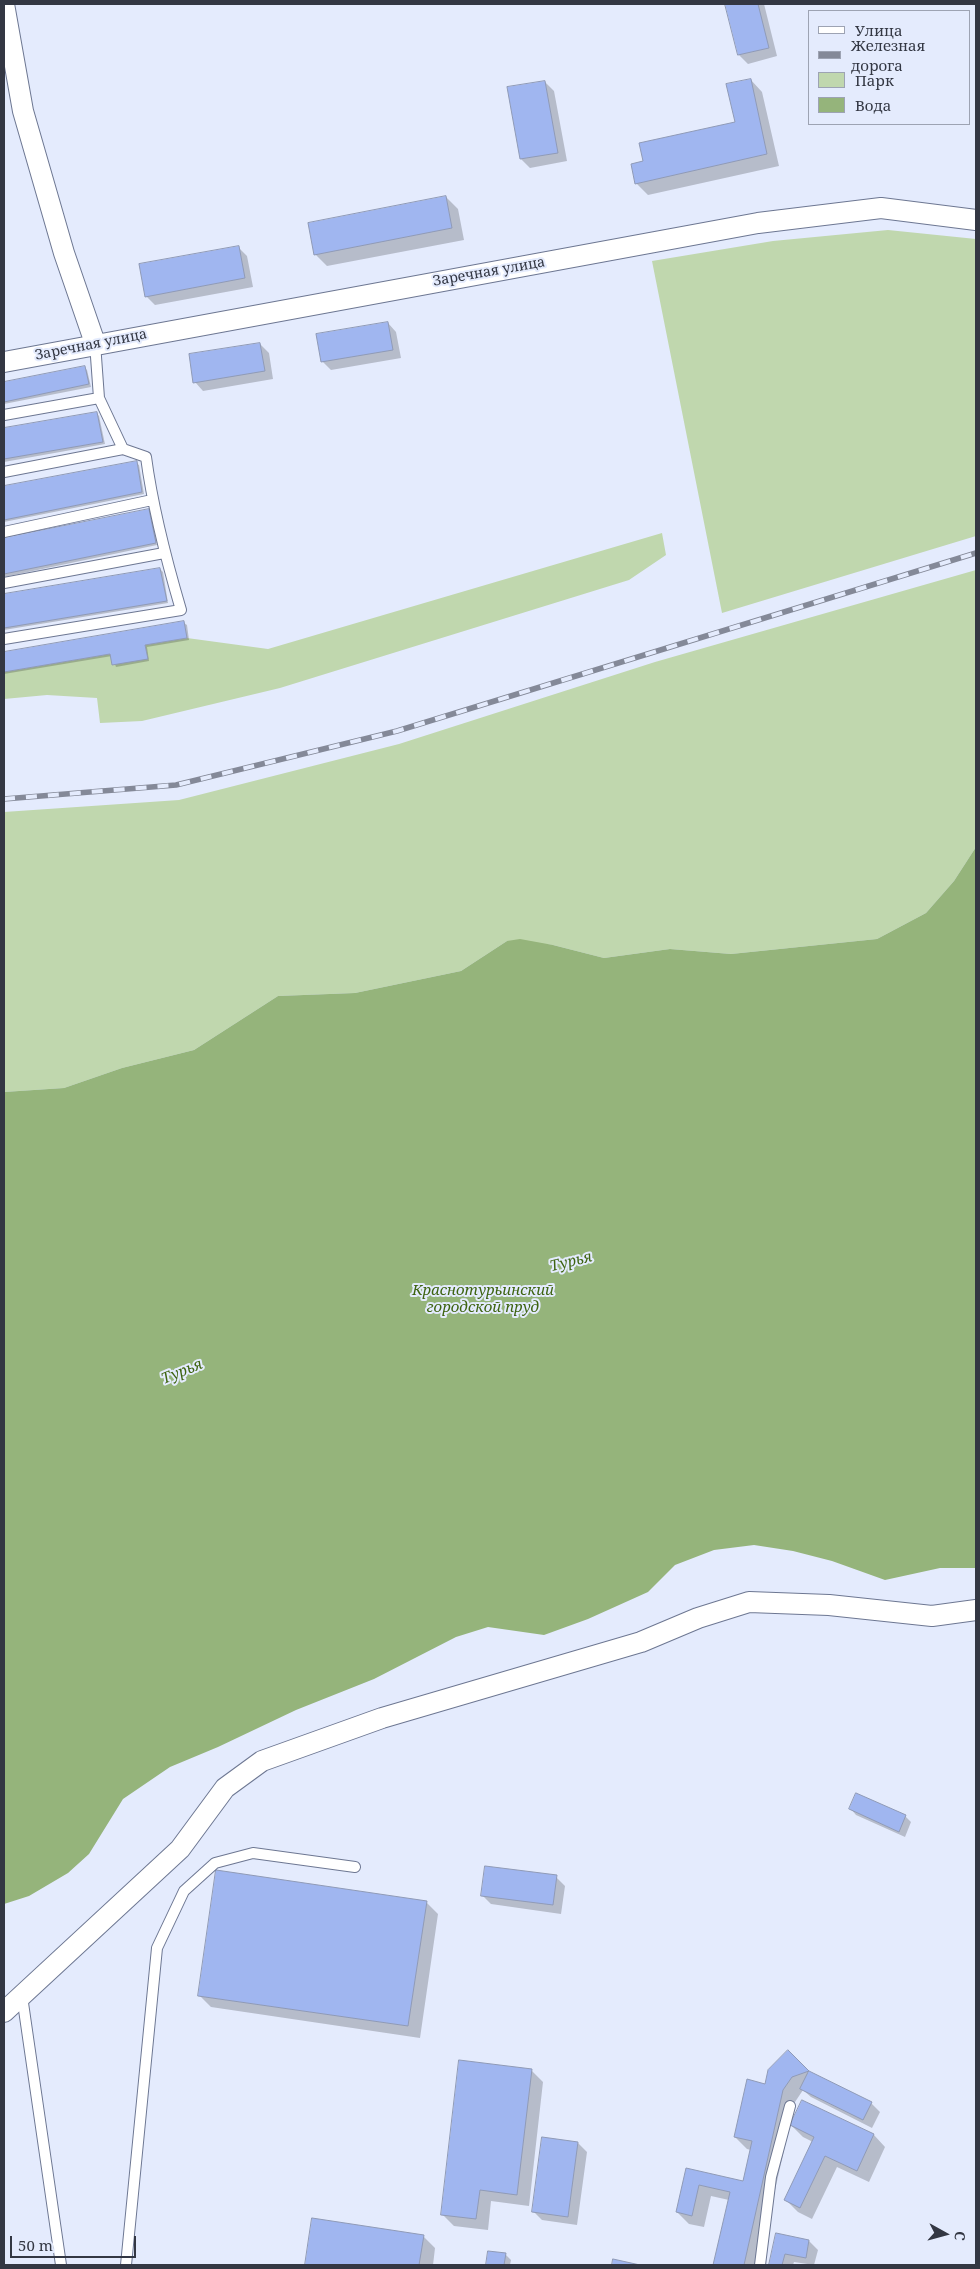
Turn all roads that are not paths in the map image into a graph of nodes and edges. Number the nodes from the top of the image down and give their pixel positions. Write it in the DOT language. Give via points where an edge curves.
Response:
graph roads {
  1 [pos="4,4"];
  2 [pos="976,220"];
  3 [pos="95,343"];
  4 [pos="4,362"];
  5 [pos="99,398"];
  6 [pos="4,415"];
  7 [pos="124,449"];
  8 [pos="4,472"];
  9 [pos="152,500"];
  10 [pos="4,532"];
  11 [pos="164,553"];
  12 [pos="4,583"];
  13 [pos="4,639"];
  14 [pos="976,1610"];
  15 [pos="355,1867"];
  16 [pos="22,1996"];
  17 [pos="4,2012"];
  18 [pos="790,2106"];
  19 [pos="61,2265"];
  20 [pos="126,2265"];
  21 [pos="760,2265"];
  1 -- 3 [label="street" via="23,111 64,253"];
  2 -- 3 [label="street, Заречная улица" via="881,208 758,222"];
  3 -- 4 [label="street, Заречная улица"];
  3 -- 5 [label="lane"];
  5 -- 6 [label="lane"];
  5 -- 7 [label="lane"];
  7 -- 8 [label="lane"];
  7 -- 9 [label="lane" via="146,458"];
  9 -- 10 [label="lane"];
  9 -- 11 [label="lane"];
  11 -- 12 [label="lane"];
  11 -- 13 [label="lane" via="181,610"];
  14 -- 16 [label="street" via="932,1616 829,1605 749,1602 698,1618 641,1642 382,1718 262,1761 225,1788 180,1849"];
  15 -- 20 [label="lane" via="253,1854 215,1862 184,1891 156,1948"];
  16 -- 17 [label="street"];
  16 -- 19 [label="lane"];
  18 -- 21 [label="lane" via="771,2177"];
}
